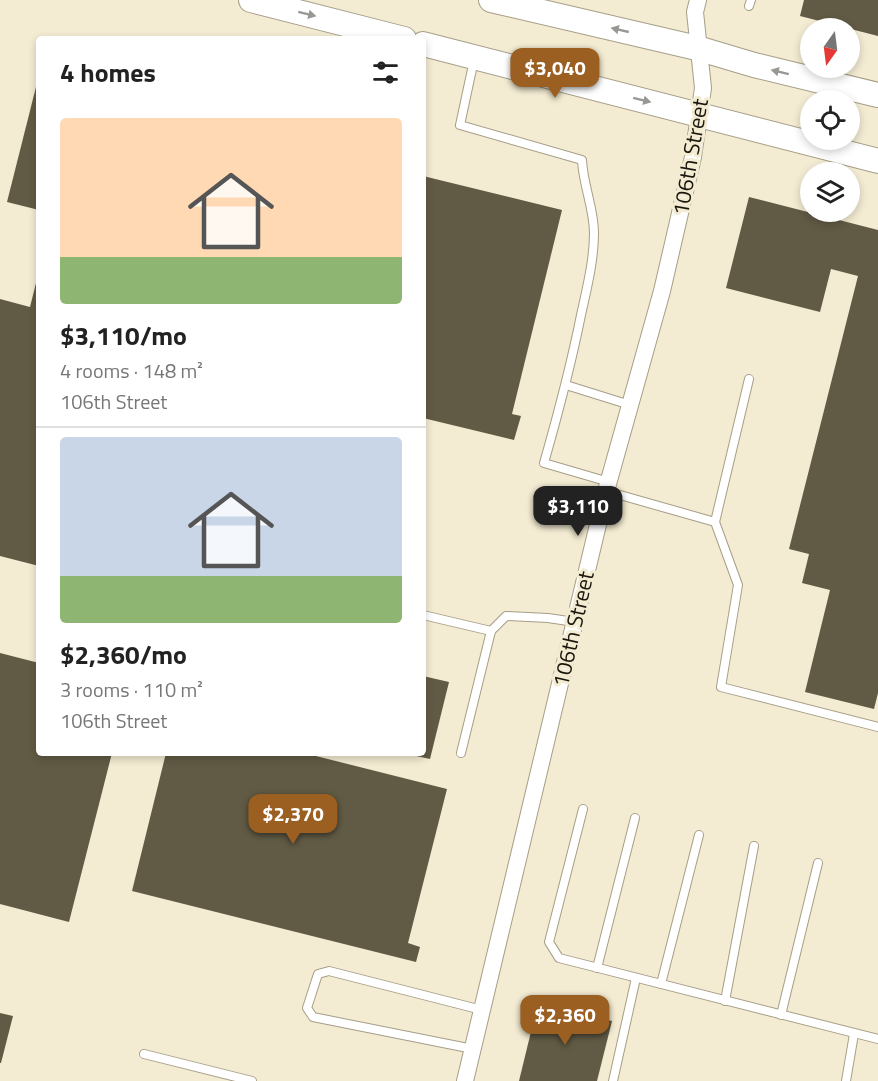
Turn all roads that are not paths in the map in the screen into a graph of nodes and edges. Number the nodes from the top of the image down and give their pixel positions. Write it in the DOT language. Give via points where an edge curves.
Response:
graph roads {
  1 [pos="251,0"];
  2 [pos="491,0"];
  3 [pos="698,0"];
  4 [pos="392,36"];
  5 [pos="426,45"];
  6 [pos="697,48"];
  7 [pos="475,57"];
  8 [pos="878,95"];
  9 [pos="698,115"];
  10 [pos="878,161"];
  11 [pos="749,379"];
  12 [pos="566,385"];
  13 [pos="630,405"];
  14 [pos="608,487"];
  15 [pos="715,522"];
  16 [pos="426,616"];
  17 [pos="575,622"];
  18 [pos="492,631"];
  19 [pos="878,728"];
  20 [pos="461,753"];
  21 [pos="583,809"];
  22 [pos="635,818"];
  23 [pos="699,835"];
  24 [pos="754,846"];
  25 [pos="818,863"];
  26 [pos="597,968"];
  27 [pos="636,978"];
  28 [pos="661,984"];
  29 [pos="725,1001"];
  30 [pos="482,1010"];
  31 [pos="781,1015"];
  32 [pos="854,1034"];
  33 [pos="878,1039"];
  34 [pos="473,1049"];
  35 [pos="144,1054"];
  36 [pos="252,1081"];
  37 [pos="465,1081"];
  38 [pos="613,1081"];
  39 [pos="846,1081"];
  1 -- 4 [label="main road, one-way"];
  6 -- 2 [label="main road, one-way" via="564,12"];
  3 -- 6 [label="street, 106th Street"];
  5 -- 7 [label="main road"];
  8 -- 6 [label="main road, one-way"];
  6 -- 9 [label="street, 106th Street" via="703,88"];
  7 -- 9 [label="main road, one-way"];
  7 -- 12 [label="lane" via="460,124 582,160 594,232 590,272"];
  9 -- 10 [label="main road"];
  9 -- 13 [label="street, 106th Street" via="691,168"];
  11 -- 15 [label="lane"];
  12 -- 13 [label="lane"];
  12 -- 14 [label="lane" via="543,463"];
  13 -- 14 [label="street, 106th Street"];
  14 -- 15 [label="lane"];
  14 -- 17 [label="street, 106th Street"];
  15 -- 19 [label="lane" via="738,585 721,687"];
  16 -- 18 [label="lane"];
  17 -- 18 [label="lane" via="506,616"];
  17 -- 30 [label="street, 106th Street"];
  18 -- 20 [label="lane"];
  21 -- 26 [label="lane" via="549,942 559,958"];
  22 -- 26 [label="lane"];
  23 -- 28 [label="lane"];
  24 -- 29 [label="lane"];
  25 -- 31 [label="lane"];
  26 -- 27 [label="lane"];
  27 -- 28 [label="lane"];
  27 -- 38 [label="lane"];
  28 -- 29 [label="lane"];
  29 -- 31 [label="lane"];
  30 -- 34 [label="street, 106th Street"];
  30 -- 34 [label="lane" via="329,971 318,974 307,1008 313,1017"];
  31 -- 32 [label="lane"];
  32 -- 33 [label="lane"];
  32 -- 39 [label="lane"];
  34 -- 37 [label="street, 106th Street"];
  35 -- 36 [label="lane"];
}
